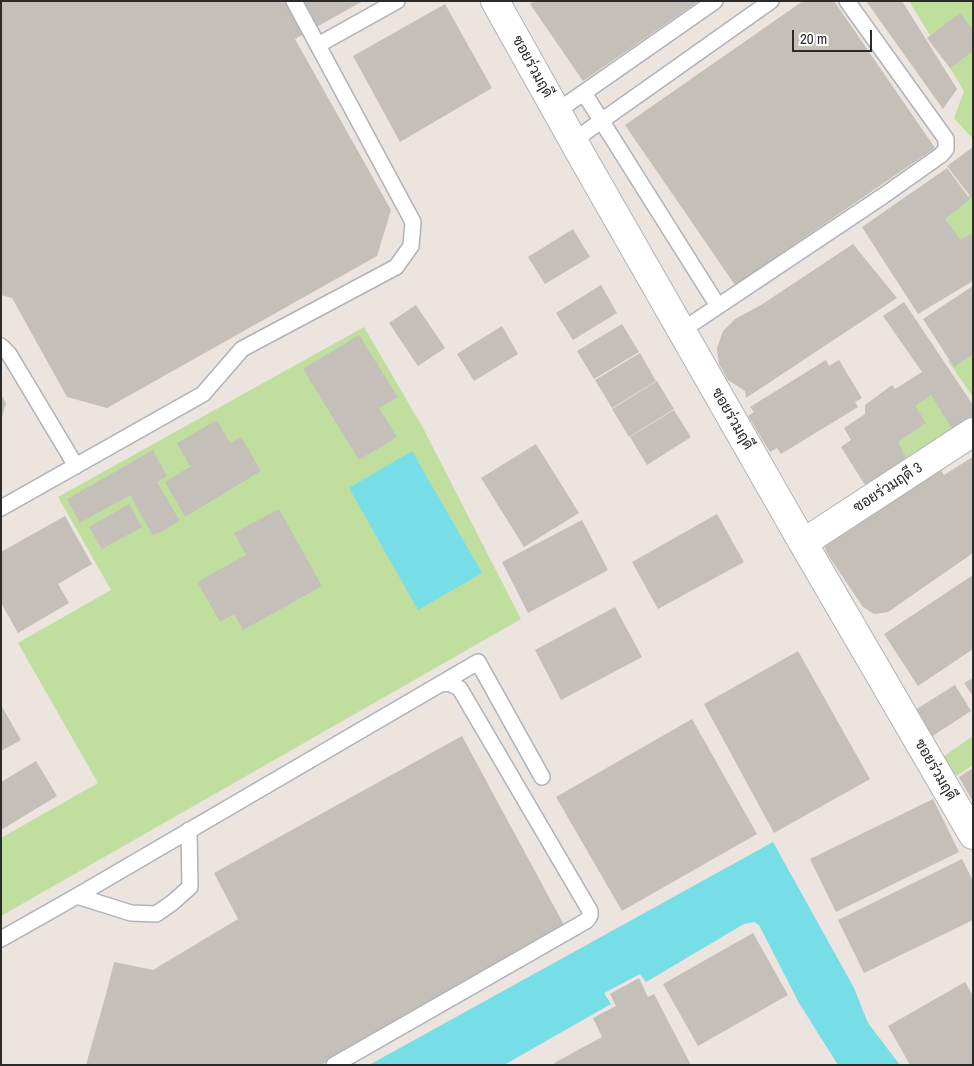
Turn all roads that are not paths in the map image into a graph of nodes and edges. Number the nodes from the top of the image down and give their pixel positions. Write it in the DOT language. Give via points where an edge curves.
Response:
graph roads {
  1 [pos="294,1"];
  2 [pos="396,1"];
  3 [pos="494,1"];
  4 [pos="715,1"];
  5 [pos="771,1"];
  6 [pos="847,1"];
  7 [pos="318,45"];
  8 [pos="584,92"];
  9 [pos="556,112"];
  10 [pos="601,121"];
  11 [pos="573,141"];
  12 [pos="718,306"];
  13 [pos="681,330"];
  14 [pos="1,346"];
  15 [pos="973,432"];
  16 [pos="76,466"];
  17 [pos="1,508"];
  18 [pos="803,543"];
  19 [pos="441,684"];
  20 [pos="542,777"];
  21 [pos="189,830"];
  22 [pos="973,835"];
  23 [pos="77,896"];
  24 [pos="1,939"];
  25 [pos="334,1065"];
  1 -- 7 [label="lane"];
  2 -- 7 [label="lane"];
  3 -- 9 [label="street, ซอยร่วมฤดี"];
  4 -- 8 [label="lane"];
  5 -- 10 [label="lane"];
  6 -- 12 [label="lane" via="946,139 946,149 883,196"];
  7 -- 16 [label="lane" via="413,222 411,246 396,267 242,349 203,394"];
  8 -- 9 [label="lane"];
  8 -- 10 [label="lane"];
  9 -- 11 [label="street, ซอยร่วมฤดี"];
  10 -- 11 [label="lane"];
  10 -- 12 [label="lane"];
  11 -- 13 [label="street, ซอยร่วมฤดี"];
  12 -- 13 [label="lane"];
  13 -- 18 [label="street, ซอยร่วมฤดี"];
  14 -- 16 [label="lane" via="9,354"];
  15 -- 18 [label="street, ซอยร่วมฤดี 3"];
  16 -- 17 [label="lane"];
  18 -- 22 [label="street, ซอยร่วมฤดี"];
  19 -- 20 [label="lane" via="478,662"];
  19 -- 21 [label="lane"];
  19 -- 25 [label="lane" via="450,683 460,689 590,916"];
  21 -- 23 [label="lane"];
  21 -- 23 [label="lane" via="190,887 156,914 132,913"];
  23 -- 24 [label="lane"];
}
